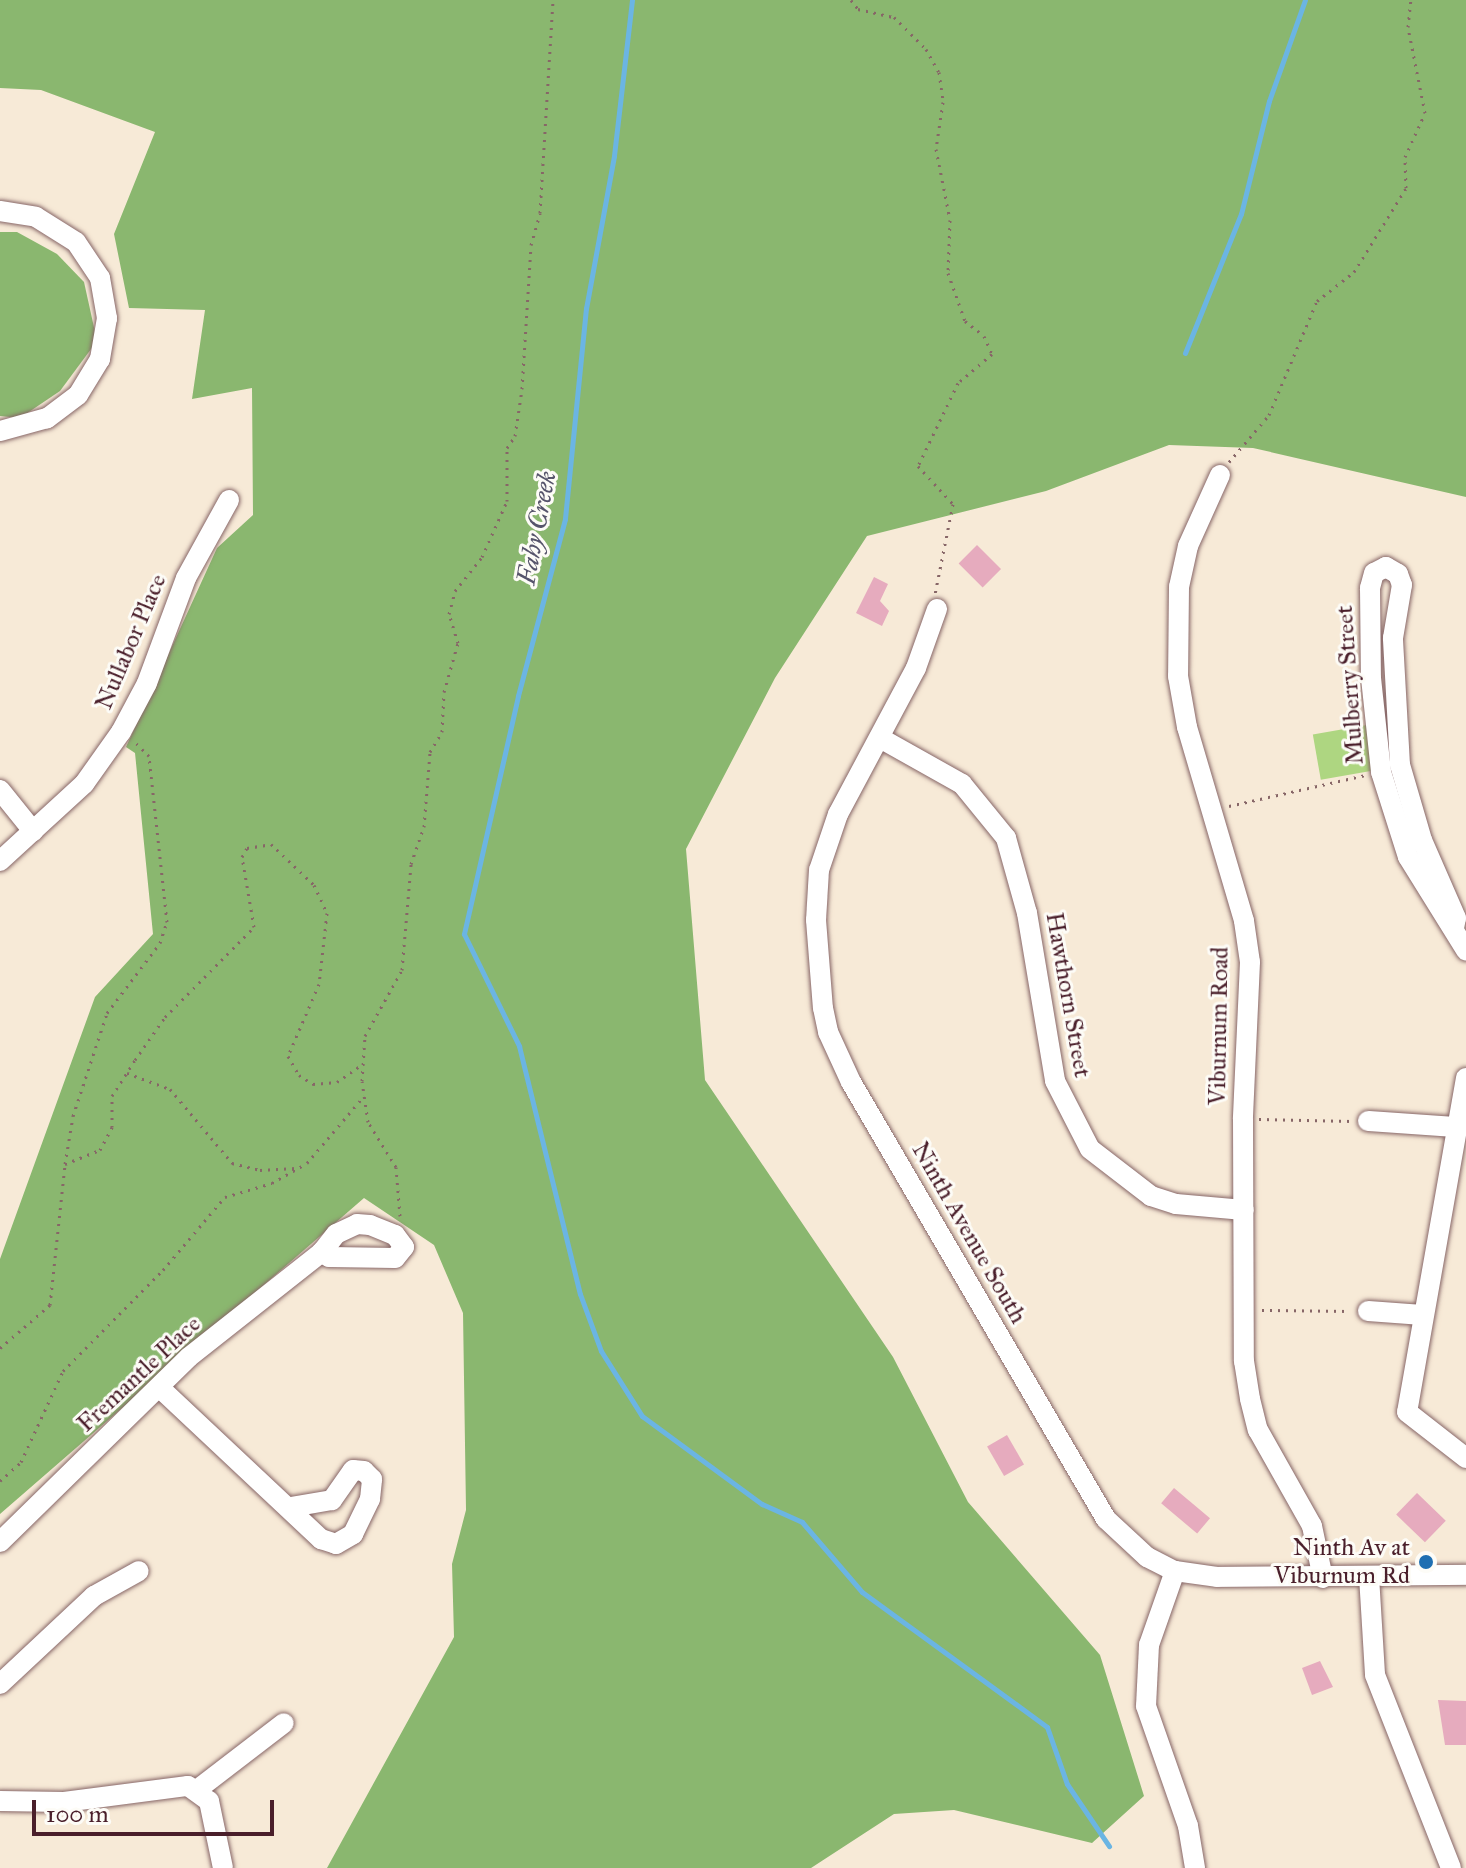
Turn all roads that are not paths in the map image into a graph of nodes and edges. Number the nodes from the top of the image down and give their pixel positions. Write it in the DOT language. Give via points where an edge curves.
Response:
graph roads {
  1 [pos="0,211"];
  2 [pos="0,431"];
  3 [pos="1220,475"];
  4 [pos="229,500"];
  5 [pos="937,609"];
  6 [pos="880,738"];
  7 [pos="0,790"];
  8 [pos="33,831"];
  9 [pos="0,861"];
  10 [pos="1454,928"];
  11 [pos="1466,950"];
  12 [pos="1466,1078"];
  13 [pos="1368,1121"];
  14 [pos="1456,1127"];
  15 [pos="1244,1210"];
  16 [pos="322,1252"];
  17 [pos="1368,1311"];
  18 [pos="1423,1315"];
  19 [pos="160,1388"];
  20 [pos="1466,1458"];
  21 [pos="291,1507"];
  22 [pos="0,1542"];
  23 [pos="139,1571"];
  24 [pos="1175,1571"];
  25 [pos="1466,1575"];
  26 [pos="1369,1576"];
  27 [pos="1323,1578"];
  28 [pos="0,1684"];
  29 [pos="284,1723"];
  30 [pos="198,1789"];
  31 [pos="0,1801"];
  32 [pos="223,1868"];
  33 [pos="1195,1868"];
  34 [pos="1451,1868"];
  1 -- 2 [label="street" via="36,217 76,242 100,278 107,318 100,359 78,395 47,418"];
  3 -- 15 [label="street, Viburnum Road" via="1188,546 1175,632 1187,727 1244,921 1250,962"];
  4 -- 8 [label="street, Nullabor Place" via="186,578 147,683 121,732 84,784"];
  5 -- 6 [label="street, Ninth Avenue South" via="916,668"];
  6 -- 15 [label="street, Hawthorn Street" via="962,784 1006,838 1027,913 1055,1081 1090,1149 1151,1196 1176,1204"];
  6 -- 24 [label="street, Ninth Avenue South" via="838,814 819,870 816,920 828,1032 851,1082 1106,1519 1147,1557"];
  7 -- 8 [label="street"];
  8 -- 9 [label="street, Nullabor Place"];
  10 -- 10 [label="street, Mulberry Street" via="1456,918 1422,840 1400,765 1393,638 1402,585 1398,574 1386,567 1374,573 1370,588 1371,678 1381,772 1408,857 1444,921"];
  10 -- 11 [label="street, Mulberry Street"];
  12 -- 14 [label="street"];
  13 -- 14 [label="street"];
  14 -- 18 [label="street"];
  15 -- 27 [label="street, Viburnum Road" via="1244,1361 1258,1430 1312,1526"];
  16 -- 16 [label="street, Fremantle Place" via="336,1234 357,1224 385,1230 403,1242 395,1258 329,1257"];
  16 -- 19 [label="street, Fremantle Place" via="189,1357"];
  17 -- 18 [label="street"];
  18 -- 20 [label="street" via="1407,1412"];
  19 -- 21 [label="street"];
  19 -- 22 [label="street, Fremantle Place"];
  23 -- 28 [label="street" via="94,1596"];
  24 -- 27 [label="street, Ninth Avenue South" via="1217,1577"];
  24 -- 33 [label="street" via="1149,1645 1146,1706 1188,1826"];
  25 -- 26 [label="street, Ninth Avenue South"];
  26 -- 27 [label="street, Ninth Avenue South"];
  26 -- 34 [label="street" via="1375,1675"];
  29 -- 30 [label="street"];
  30 -- 31 [label="street" via="179,1786 64,1802"];
  30 -- 32 [label="street" via="212,1811"];
}
